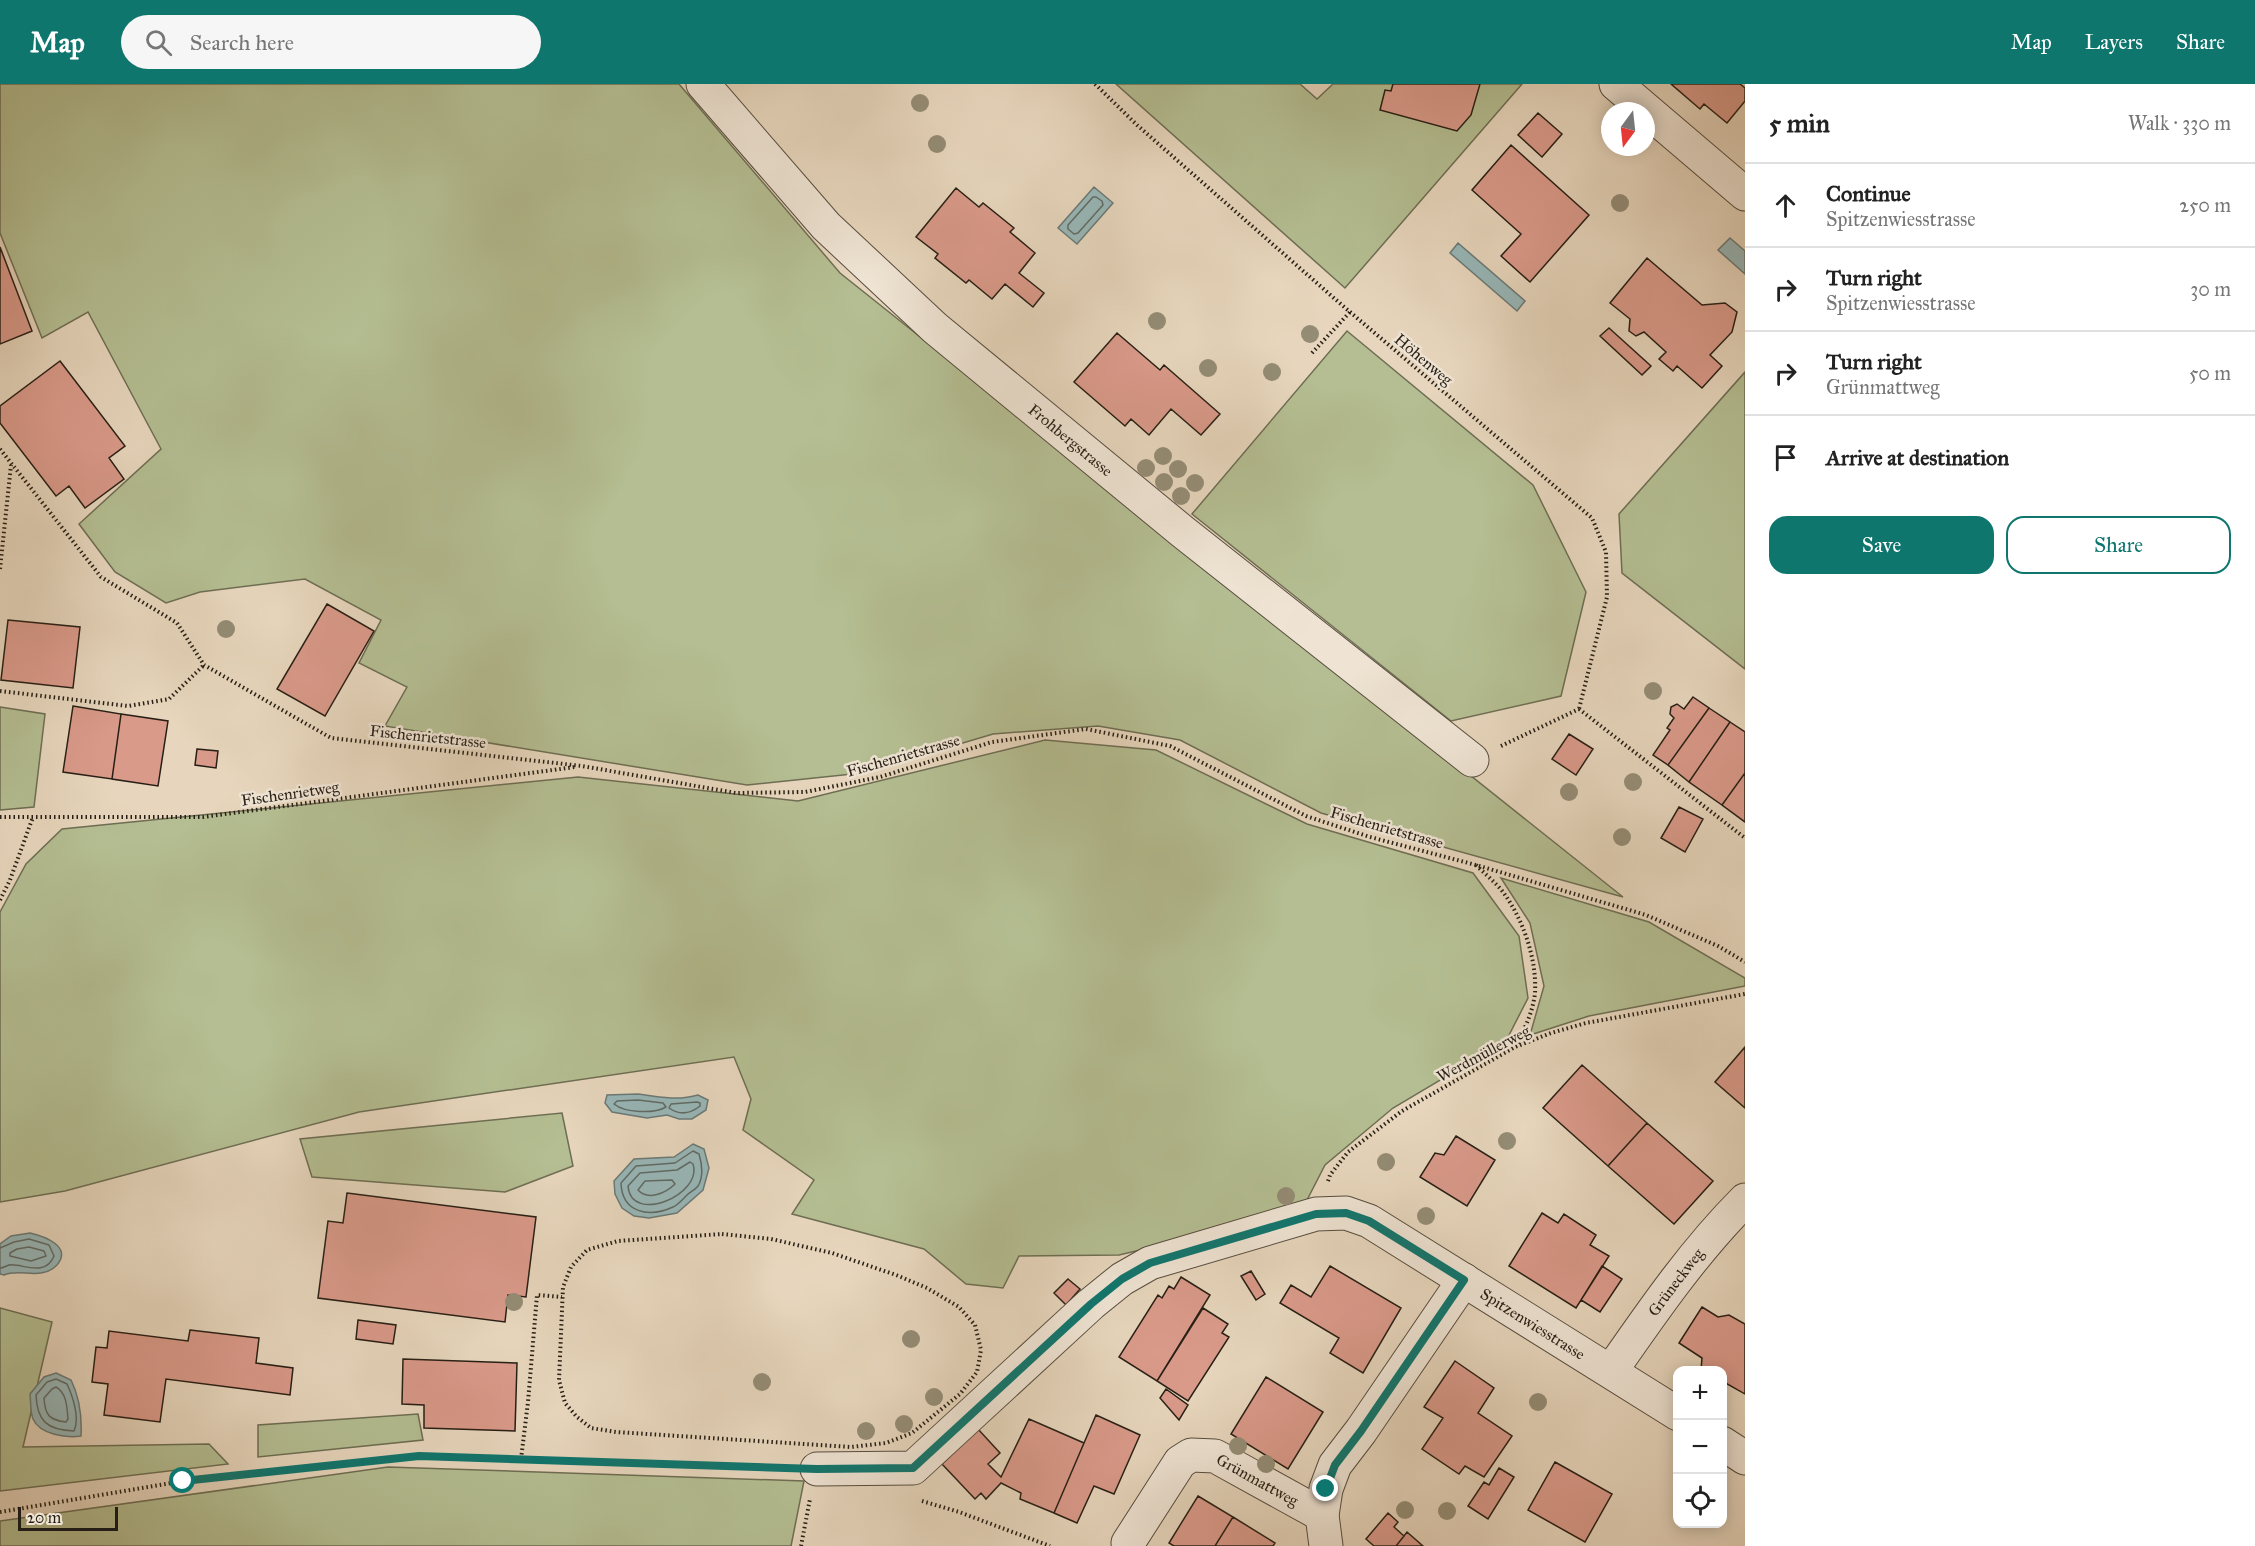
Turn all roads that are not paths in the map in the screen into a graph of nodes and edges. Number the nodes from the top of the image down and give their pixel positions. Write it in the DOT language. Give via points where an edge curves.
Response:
graph roads {
  1 [pos="703,84"];
  2 [pos="1616,84"];
  3 [pos="1745,194"];
  4 [pos="1472,760"];
  5 [pos="1745,1200"];
  6 [pos="1464,1280"];
  7 [pos="1611,1371"];
  8 [pos="1673,1411"];
  9 [pos="1727,1446"];
  10 [pos="1745,1458"];
  11 [pos="817,1469"];
  12 [pos="1324,1531"];
  13 [pos="1128,1543"];
  1 -- 4 [label="street, Frohbergstrasse" via="826,226 935,328 1183,532"];
  2 -- 3 [label="street"];
  5 -- 7 [label="street, Grüneckweg" via="1719,1226 1657,1304"];
  6 -- 7 [label="street, Spitzenwiesstrasse"];
  6 -- 11 [label="street, Spitzenwiesstrasse" via="1369,1221 1346,1213 1316,1214 1150,1263 1122,1279 913,1468"];
  6 -- 12 [label="street, Grünmattweg" via="1335,1465 1326,1489"];
  7 -- 8 [label="street, Spitzenwiesstrasse"];
  9 -- 10 [label="street"];
  12 -- 13 [label="street, Grünmattweg" via="1215,1456 1191,1455 1180,1462"];
}
